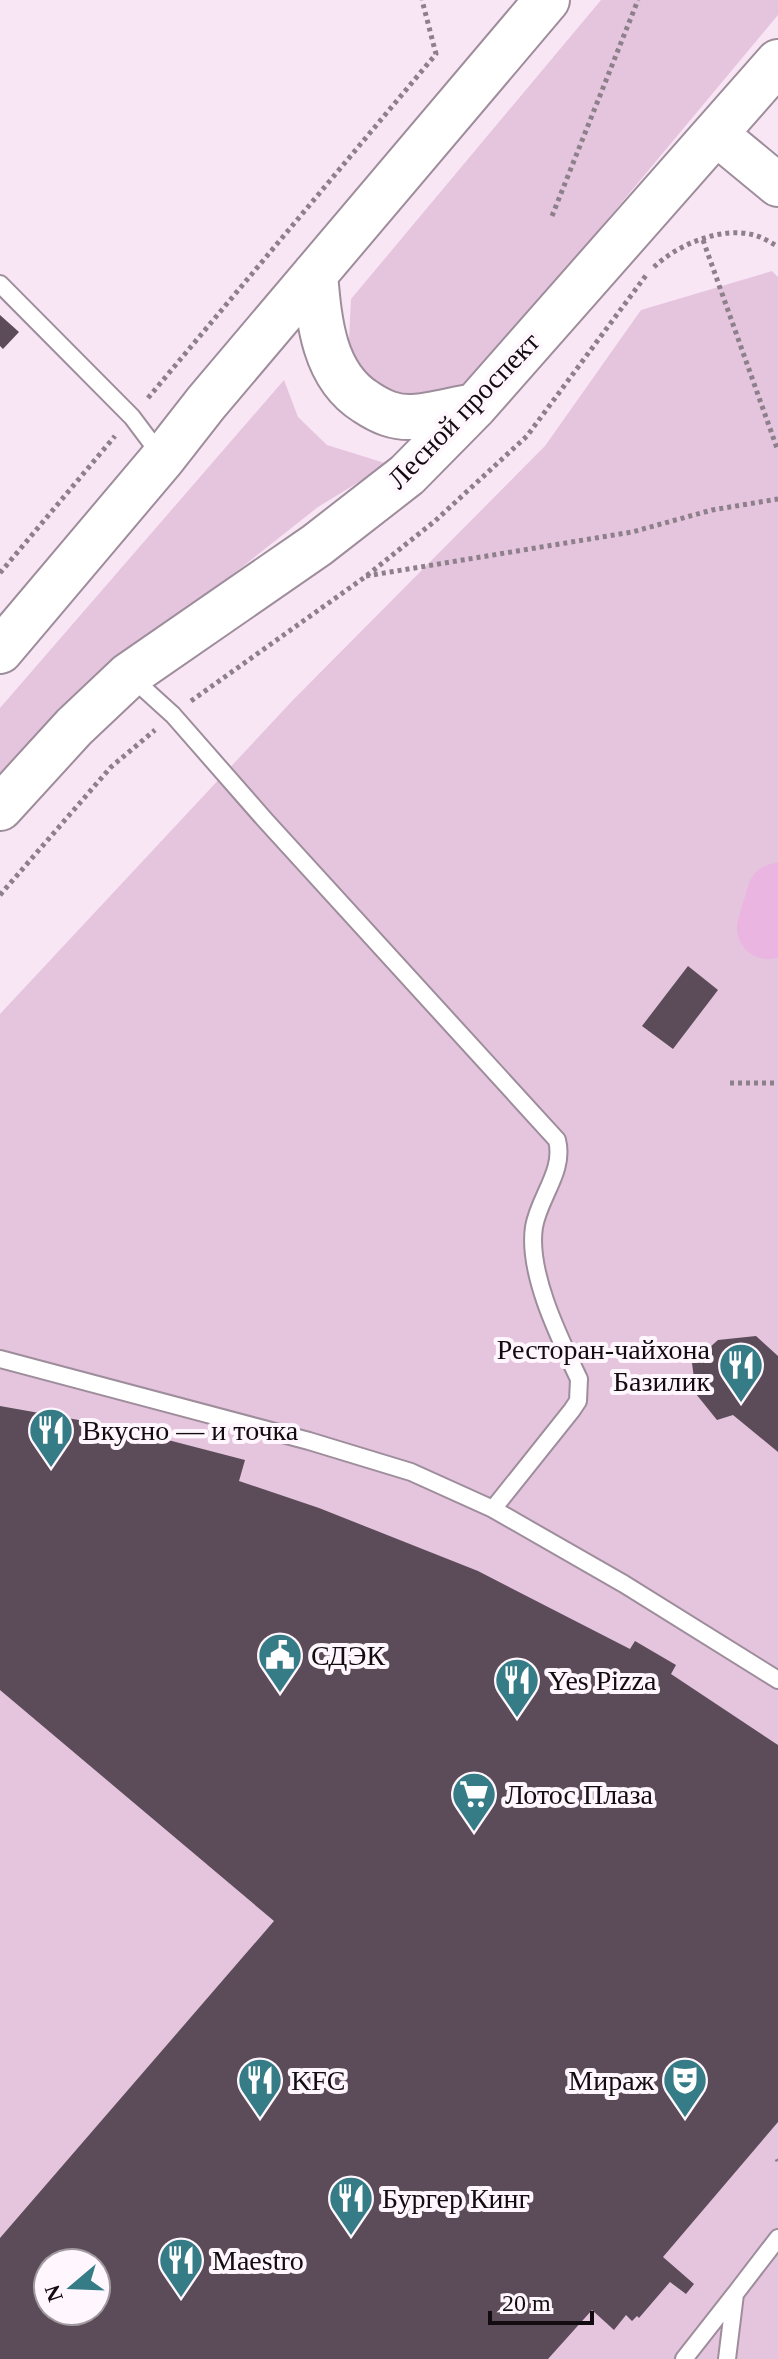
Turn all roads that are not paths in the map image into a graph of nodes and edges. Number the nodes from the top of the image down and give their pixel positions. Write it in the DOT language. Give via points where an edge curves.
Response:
graph roads {
  1 [pos="547,0"];
  2 [pos="778,62"];
  3 [pos="715,133"];
  4 [pos="778,185"];
  5 [pos="315,274"];
  6 [pos="0,284"];
  7 [pos="475,406"];
  8 [pos="163,458"];
  9 [pos="0,651"];
  10 [pos="129,675"];
  11 [pos="0,808"];
  12 [pos="0,1359"];
  13 [pos="493,1509"];
  14 [pos="778,1680"];
  15 [pos="778,2238"];
  16 [pos="735,2294"];
  17 [pos="684,2359"];
  18 [pos="727,2359"];
  1 -- 5 [label="main road"];
  2 -- 3 [label="main road, Лесной проспект"];
  3 -- 4 [label="street"];
  3 -- 7 [label="main road, Лесной проспект"];
  5 -- 7 [label="main road" via="326,348 356,396 384,413 413,417"];
  5 -- 8 [label="main road"];
  6 -- 8 [label="lane" via="132,417"];
  7 -- 10 [label="main road, Лесной проспект" via="407,475 317,545"];
  8 -- 9 [label="main road"];
  10 -- 11 [label="main road, Лесной проспект"];
  10 -- 13 [label="lane" via="173,715 557,1140 559,1163 534,1229 537,1268 580,1390 572,1410"];
  12 -- 13 [label="lane" via="323,1445 411,1472"];
  13 -- 14 [label="lane"];
  15 -- 16 [label="lane"];
  16 -- 17 [label="lane"];
  16 -- 18 [label="lane"];
}
